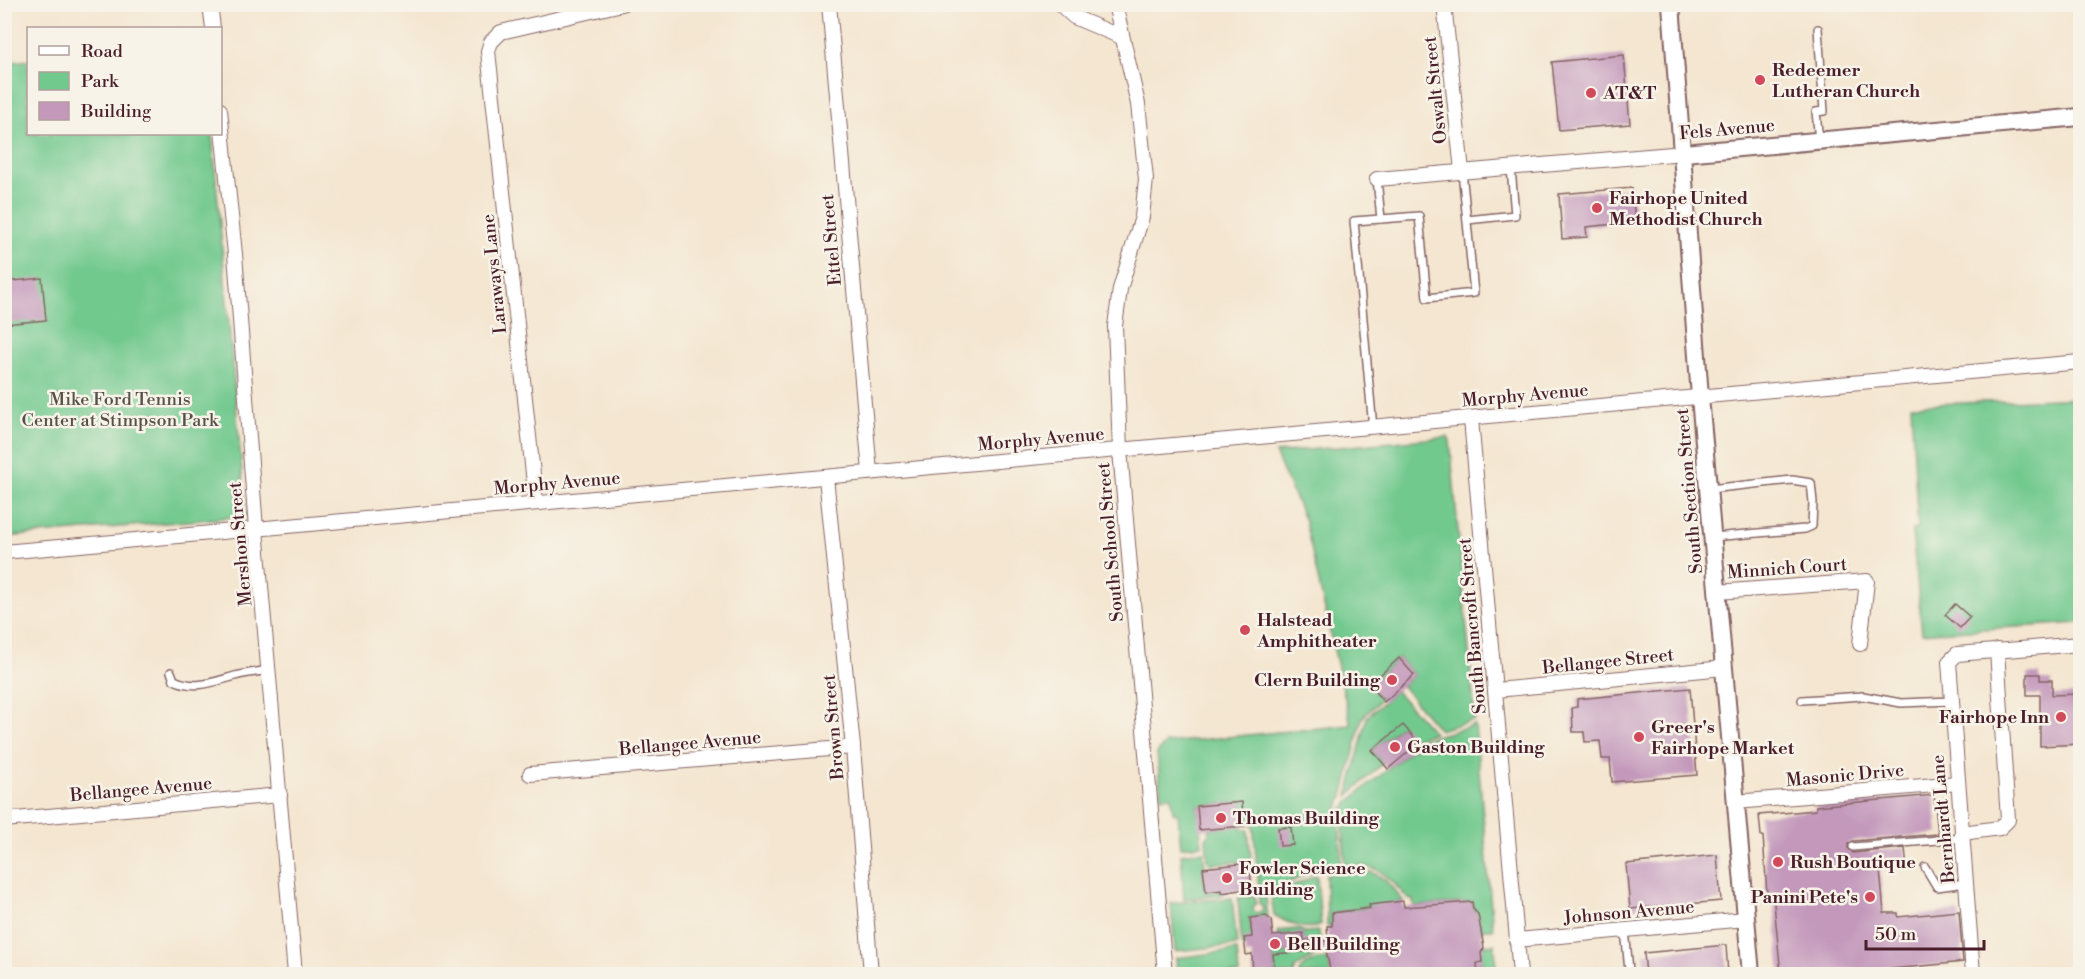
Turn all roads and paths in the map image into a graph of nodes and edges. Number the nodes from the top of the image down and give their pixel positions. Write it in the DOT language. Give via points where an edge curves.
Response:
graph roads {
  1 [pos="210,4"];
  2 [pos="622,4"];
  3 [pos="829,4"];
  4 [pos="1059,4"];
  5 [pos="1115,4"];
  6 [pos="1444,4"];
  7 [pos="1671,4"];
  8 [pos="213,27"];
  9 [pos="1818,29"];
  10 [pos="1121,37"];
  11 [pos="2080,117"];
  12 [pos="222,129"];
  13 [pos="1819,140"];
  14 [pos="1684,153"];
  15 [pos="1510,167"];
  16 [pos="1462,171"];
  17 [pos="1377,179"];
  18 [pos="1381,219"];
  19 [pos="1467,220"];
  20 [pos="2080,362"];
  21 [pos="1700,397"];
  22 [pos="1471,419"];
  23 [pos="1373,428"];
  24 [pos="1119,450"];
  25 [pos="870,472"];
  26 [pos="826,477"];
  27 [pos="1708,489"];
  28 [pos="536,502"];
  29 [pos="256,529"];
  30 [pos="1713,537"];
  31 [pos="4,552"];
  32 [pos="1717,592"];
  33 [pos="1860,644"];
  34 [pos="2080,644"];
  35 [pos="1997,650"];
  36 [pos="1724,668"];
  37 [pos="269,670"];
  38 [pos="171,672"];
  39 [pos="1496,690"];
  40 [pos="1802,700"];
  41 [pos="1952,701"];
  42 [pos="853,747"];
  43 [pos="530,774"];
  44 [pos="1958,783"];
  45 [pos="280,795"];
  46 [pos="1736,802"];
  47 [pos="4,820"];
  48 [pos="1962,835"];
  49 [pos="1853,847"];
  50 [pos="1925,867"];
  51 [pos="1966,884"];
  52 [pos="1746,919"];
  53 [pos="1625,930"];
  54 [pos="1516,940"];
  55 [pos="1629,970"];
  56 [pos="295,975"];
  57 [pos="872,975"];
  58 [pos="1166,975"];
  59 [pos="1520,975"];
  60 [pos="1751,975"];
  61 [pos="1973,975"];
  1 -- 8 [label="street"];
  2 -- 28 [label="street, Laraways Lane" via="501,32 488,51"];
  3 -- 25 [label="street, Ettel Street"];
  4 -- 10 [label="street" via="1074,17"];
  5 -- 10 [label="street, South School Street"];
  6 -- 16 [label="street, Oswalt Street"];
  7 -- 14 [label="street, South Section Street"];
  9 -- 13 [label="lane" via="1824,111 1816,112"];
  10 -- 24 [label="street, South School Street" via="1138,104 1146,179 1142,218 1120,289 1115,326"];
  11 -- 13 [label="street, Fels Avenue"];
  12 -- 29 [label="street, Mershon Street"];
  13 -- 14 [label="street, Fels Avenue"];
  14 -- 15 [label="street, Fels Avenue"];
  14 -- 21 [label="street, South Section Street"];
  15 -- 16 [label="street, Fels Avenue"];
  15 -- 19 [label="lane" via="1515,215"];
  16 -- 17 [label="street, Fels Avenue"];
  16 -- 19 [label="lane"];
  17 -- 18 [label="lane"];
  18 -- 19 [label="lane" via="1419,216 1427,298 1474,293"];
  18 -- 23 [label="lane" via="1354,221"];
  20 -- 21 [label="street, Morphy Avenue"];
  21 -- 22 [label="street, Morphy Avenue"];
  21 -- 27 [label="street, South Section Street"];
  22 -- 23 [label="street, Morphy Avenue"];
  22 -- 39 [label="street, South Bancroft Street"];
  23 -- 24 [label="street, Morphy Avenue"];
  24 -- 25 [label="street, Morphy Avenue"];
  24 -- 58 [label="street, South School Street"];
  25 -- 26 [label="street, Morphy Avenue"];
  26 -- 28 [label="street, Morphy Avenue"];
  26 -- 42 [label="street, Brown Street"];
  27 -- 30 [label="street, South Section Street"];
  27 -- 30 [label="lane" via="1802,481 1811,483 1813,502 1812,526 1805,529"];
  28 -- 29 [label="street, Morphy Avenue"];
  29 -- 31 [label="street, Morphy Avenue"];
  29 -- 37 [label="street, Mershon Street"];
  30 -- 32 [label="street, South Section Street"];
  32 -- 33 [label="street, Minnich Court" via="1867,581"];
  32 -- 36 [label="street, South Section Street"];
  34 -- 35 [label="street"];
  35 -- 41 [label="street, Bernhardt Lane" via="1957,654 1949,662"];
  35 -- 48 [label="street" via="2008,820 2000,828"];
  36 -- 39 [label="street, Bellangee Street"];
  36 -- 46 [label="street, South Section Street"];
  37 -- 38 [label="lane" via="202,686 184,685 174,680"];
  37 -- 45 [label="street, Mershon Street"];
  39 -- 54 [label="street, South Bancroft Street"];
  40 -- 41 [label="lane" via="1863,696 1901,703"];
  41 -- 44 [label="street, Bernhardt Lane"];
  42 -- 43 [label="street, Bellangee Avenue"];
  42 -- 57 [label="street, Brown Street"];
  44 -- 46 [label="street, Masonic Drive"];
  44 -- 48 [label="street, Bernhardt Lane"];
  45 -- 47 [label="street, Bellangee Avenue"];
  45 -- 56 [label="street, Mershon Street"];
  46 -- 52 [label="street, South Section Street"];
  48 -- 49 [label="lane"];
  48 -- 51 [label="street, Bernhardt Lane"];
  50 -- 51 [label="lane" via="1937,887"];
  51 -- 61 [label="street, Bernhardt Lane"];
  52 -- 53 [label="street, Johnson Avenue"];
  52 -- 60 [label="street, South Section Street"];
  53 -- 54 [label="street, Johnson Avenue"];
  53 -- 55 [label="lane"];
  54 -- 59 [label="street, South Bancroft Street"];
}
